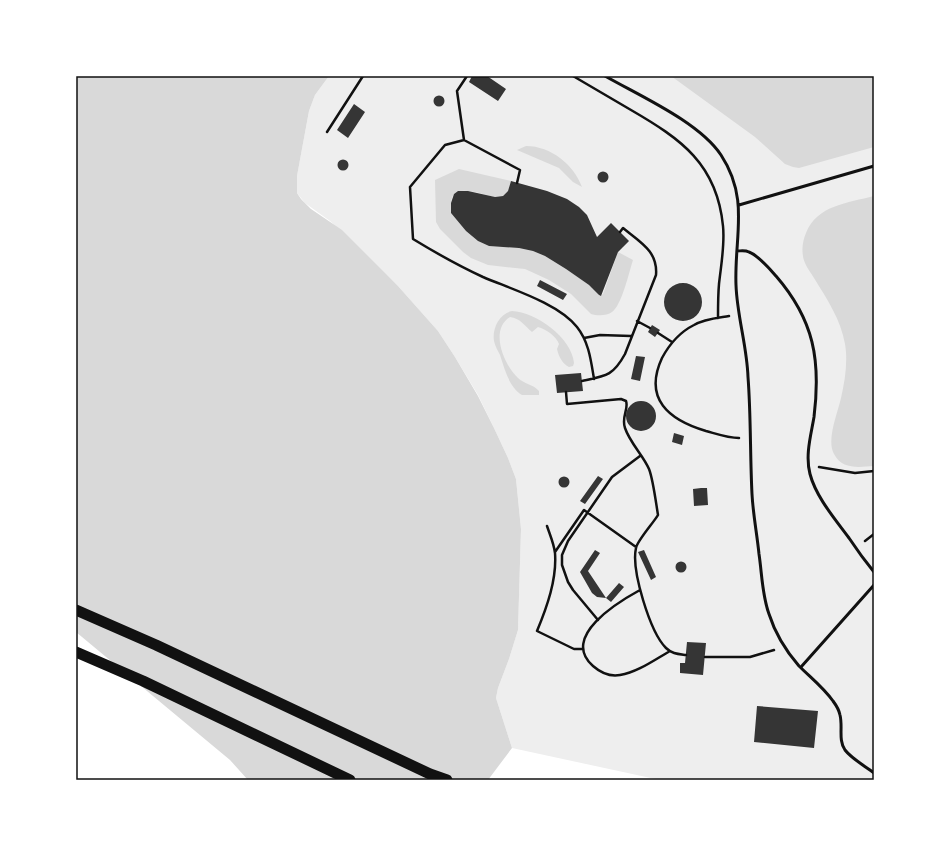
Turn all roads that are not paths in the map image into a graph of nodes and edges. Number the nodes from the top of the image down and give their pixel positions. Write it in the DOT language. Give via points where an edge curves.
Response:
graph roads {
  1 [pos="605,76"];
  2 [pos="874,166"];
  3 [pos="739,205"];
  4 [pos="737,251"];
  5 [pos="874,572"];
  6 [pos="874,585"];
  7 [pos="76,610"];
  8 [pos="76,652"];
  9 [pos="801,667"];
  10 [pos="874,773"];
  11 [pos="350,780"];
  12 [pos="447,780"];
  1 -- 3 [label="lane" via="679,118 706,138 717,149 726,164 736,188"];
  2 -- 3 [label="lane"];
  3 -- 4 [label="lane"];
  4 -- 5 [label="lane" via="744,250 752,254 772,272 784,285 806,324 815,351 817,380 809,443 812,480 830,511"];
  4 -- 9 [label="lane" via="736,284 747,356 752,496 764,597 768,614 784,647"];
  6 -- 9 [label="lane"];
  7 -- 12 [label="highway"];
  8 -- 11 [label="highway" via="143,681"];
  9 -- 10 [label="lane" via="836,705 845,750"];
}
